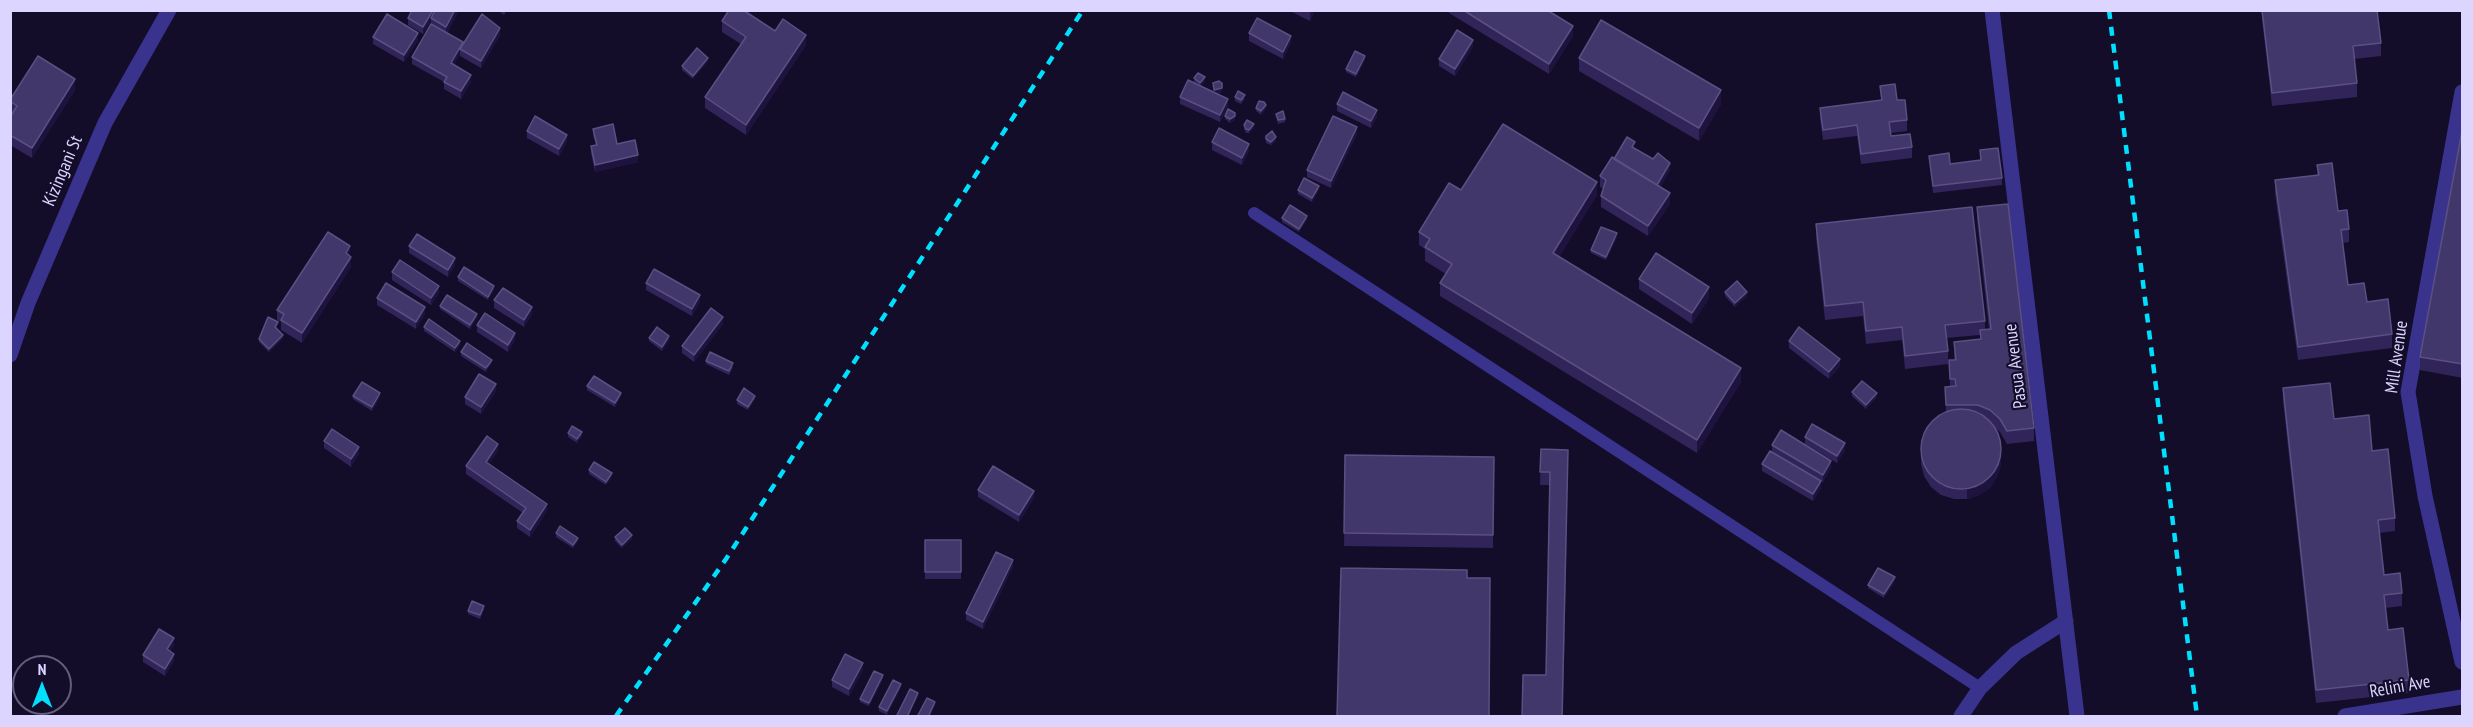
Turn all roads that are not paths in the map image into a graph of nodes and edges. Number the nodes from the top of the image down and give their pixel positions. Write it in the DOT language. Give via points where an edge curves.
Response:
graph roads {
  1 [pos="169,10"];
  2 [pos="1992,10"];
  3 [pos="2463,92"];
  4 [pos="1254,213"];
  5 [pos="10,355"];
  6 [pos="2066,621"];
  7 [pos="2463,662"];
  8 [pos="1980,688"];
  9 [pos="2463,697"];
  10 [pos="1961,717"];
  11 [pos="2077,717"];
  12 [pos="2345,717"];
  1 -- 5 [label="street, Kizingani St" via="105,123 28,303"];
  2 -- 6 [label="street, Pasua Avenue"];
  3 -- 7 [label="street, Mill Avenue" via="2408,392 2425,496"];
  4 -- 8 [label="lane"];
  6 -- 8 [label="street" via="2016,653"];
  6 -- 11 [label="street, Pasua Avenue"];
  8 -- 10 [label="street"];
  9 -- 12 [label="street, Relini Ave"];
}
